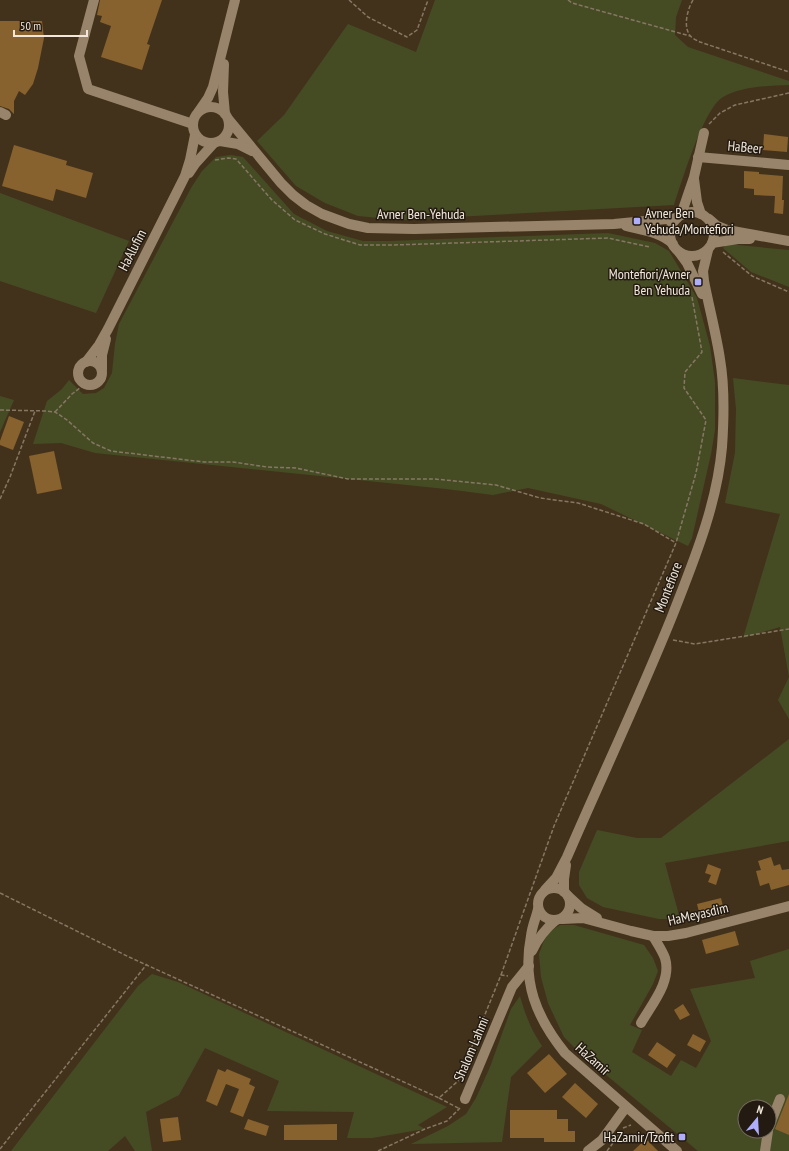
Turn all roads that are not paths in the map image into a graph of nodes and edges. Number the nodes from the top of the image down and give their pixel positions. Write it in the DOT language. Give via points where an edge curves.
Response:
graph roads {
  1 [pos="94,0"];
  2 [pos="235,0"];
  3 [pos="227,34"];
  4 [pos="200,111"];
  5 [pos="227,117"];
  6 [pos="193,124"];
  7 [pos="704,133"];
  8 [pos="195,135"];
  9 [pos="217,142"];
  10 [pos="256,153"];
  11 [pos="698,157"];
  12 [pos="789,165"];
  13 [pos="694,177"];
  14 [pos="181,184"];
  15 [pos="705,216"];
  16 [pos="679,217"];
  17 [pos="614,224"];
  18 [pos="776,240"];
  19 [pos="789,241"];
  20 [pos="675,247"];
  21 [pos="710,247"];
  22 [pos="710,310"];
  23 [pos="108,329"];
  24 [pos="86,362"];
  25 [pos="102,369"];
  26 [pos="567,857"];
  27 [pos="545,890"];
  28 [pos="566,894"];
  29 [pos="789,906"];
  30 [pos="538,909"];
  31 [pos="559,920"];
  32 [pos="614,926"];
  33 [pos="653,936"];
  34 [pos="529,965"];
  35 [pos="641,1023"];
  36 [pos="465,1099"];
  37 [pos="780,1099"];
  38 [pos="777,1106"];
  39 [pos="626,1107"];
  40 [pos="767,1139"];
  41 [pos="588,1151"];
  42 [pos="677,1151"];
  43 [pos="765,1151"];
  1 -- 6 [label="street" via="79,56 88,89"];
  2 -- 3 [label="street"];
  3 -- 4 [label="street" via="213,87"];
  3 -- 5 [label="street" via="223,92"];
  4 -- 5 [label="street" via="210,107 221,110"];
  4 -- 6 [label="street"];
  5 -- 9 [label="street" via="228,132"];
  5 -- 10 [label="street, Avner Ben-Yehuda"];
  6 -- 8 [label="street"];
  7 -- 11 [label="street"];
  8 -- 9 [label="street" via="203,142"];
  8 -- 14 [label="street, HaAlufim" via="190,160"];
  9 -- 10 [label="street, Avner Ben-Yehuda" via="242,145"];
  9 -- 14 [label="street, HaAlufim" via="195,164"];
  10 -- 17 [label="street, Avner Ben-Yehuda" via="281,183 306,205 335,219 368,228"];
  11 -- 12 [label="street, HaBeer"];
  11 -- 13 [label="street"];
  13 -- 15 [label="street" via="697,202"];
  13 -- 16 [label="street"];
  14 -- 23 [label="street, HaAlufim"];
  15 -- 16 [label="street" via="687,212"];
  15 -- 18 [label="street" via="727,230"];
  15 -- 21 [label="street" via="714,230"];
  16 -- 17 [label="street, Avner Ben-Yehuda"];
  16 -- 20 [label="street" via="671,230"];
  17 -- 20 [label="street, Avner Ben-Yehuda" via="658,234"];
  18 -- 19 [label="street"];
  18 -- 21 [label="street" via="738,239"];
  20 -- 21 [label="street" via="683,254 696,256"];
  20 -- 22 [label="street, Montefiore" via="694,275"];
  21 -- 22 [label="street, Montefiore" via="703,271"];
  22 -- 26 [label="street, Montefiore" via="723,387 722,448 710,511 664,637"];
  23 -- 24 [label="street, HaAlufim"];
  23 -- 25 [label="street, HaAlufim" via="102,355"];
  24 -- 25 [label="street" via="97,363"];
  24 -- 25 [label="street" via="80,367 78,375 85,384 94,385 100,381"];
  26 -- 27 [label="street, Montefiore" via="556,878"];
  26 -- 28 [label="street, Montefiore" via="564,878"];
  27 -- 28 [label="street" via="555,888"];
  27 -- 30 [label="street" via="538,898"];
  28 -- 31 [label="street" via="570,901 569,911"];
  28 -- 32 [label="street, HaMeyasdim" via="581,908"];
  29 -- 33 [label="street, HaMeyasdim" via="686,933"];
  30 -- 31 [label="street" via="547,919"];
  30 -- 34 [label="street, HaZamir" via="531,935"];
  31 -- 32 [label="street, HaMeyasdim" via="583,918"];
  31 -- 34 [label="street, HaZamir" via="545,929 537,941"];
  32 -- 33 [label="street, HaMeyasdim"];
  33 -- 35 [label="street" via="667,965 665,980"];
  34 -- 36 [label="street, Shalom Lahmi" via="512,987"];
  34 -- 39 [label="street, HaZamir" via="532,997 552,1036 565,1053"];
  37 -- 38 [label="street"];
  39 -- 41 [label="street" via="602,1140"];
  39 -- 42 [label="street, HaZamir"];
  40 -- 43 [label="street"];
}
